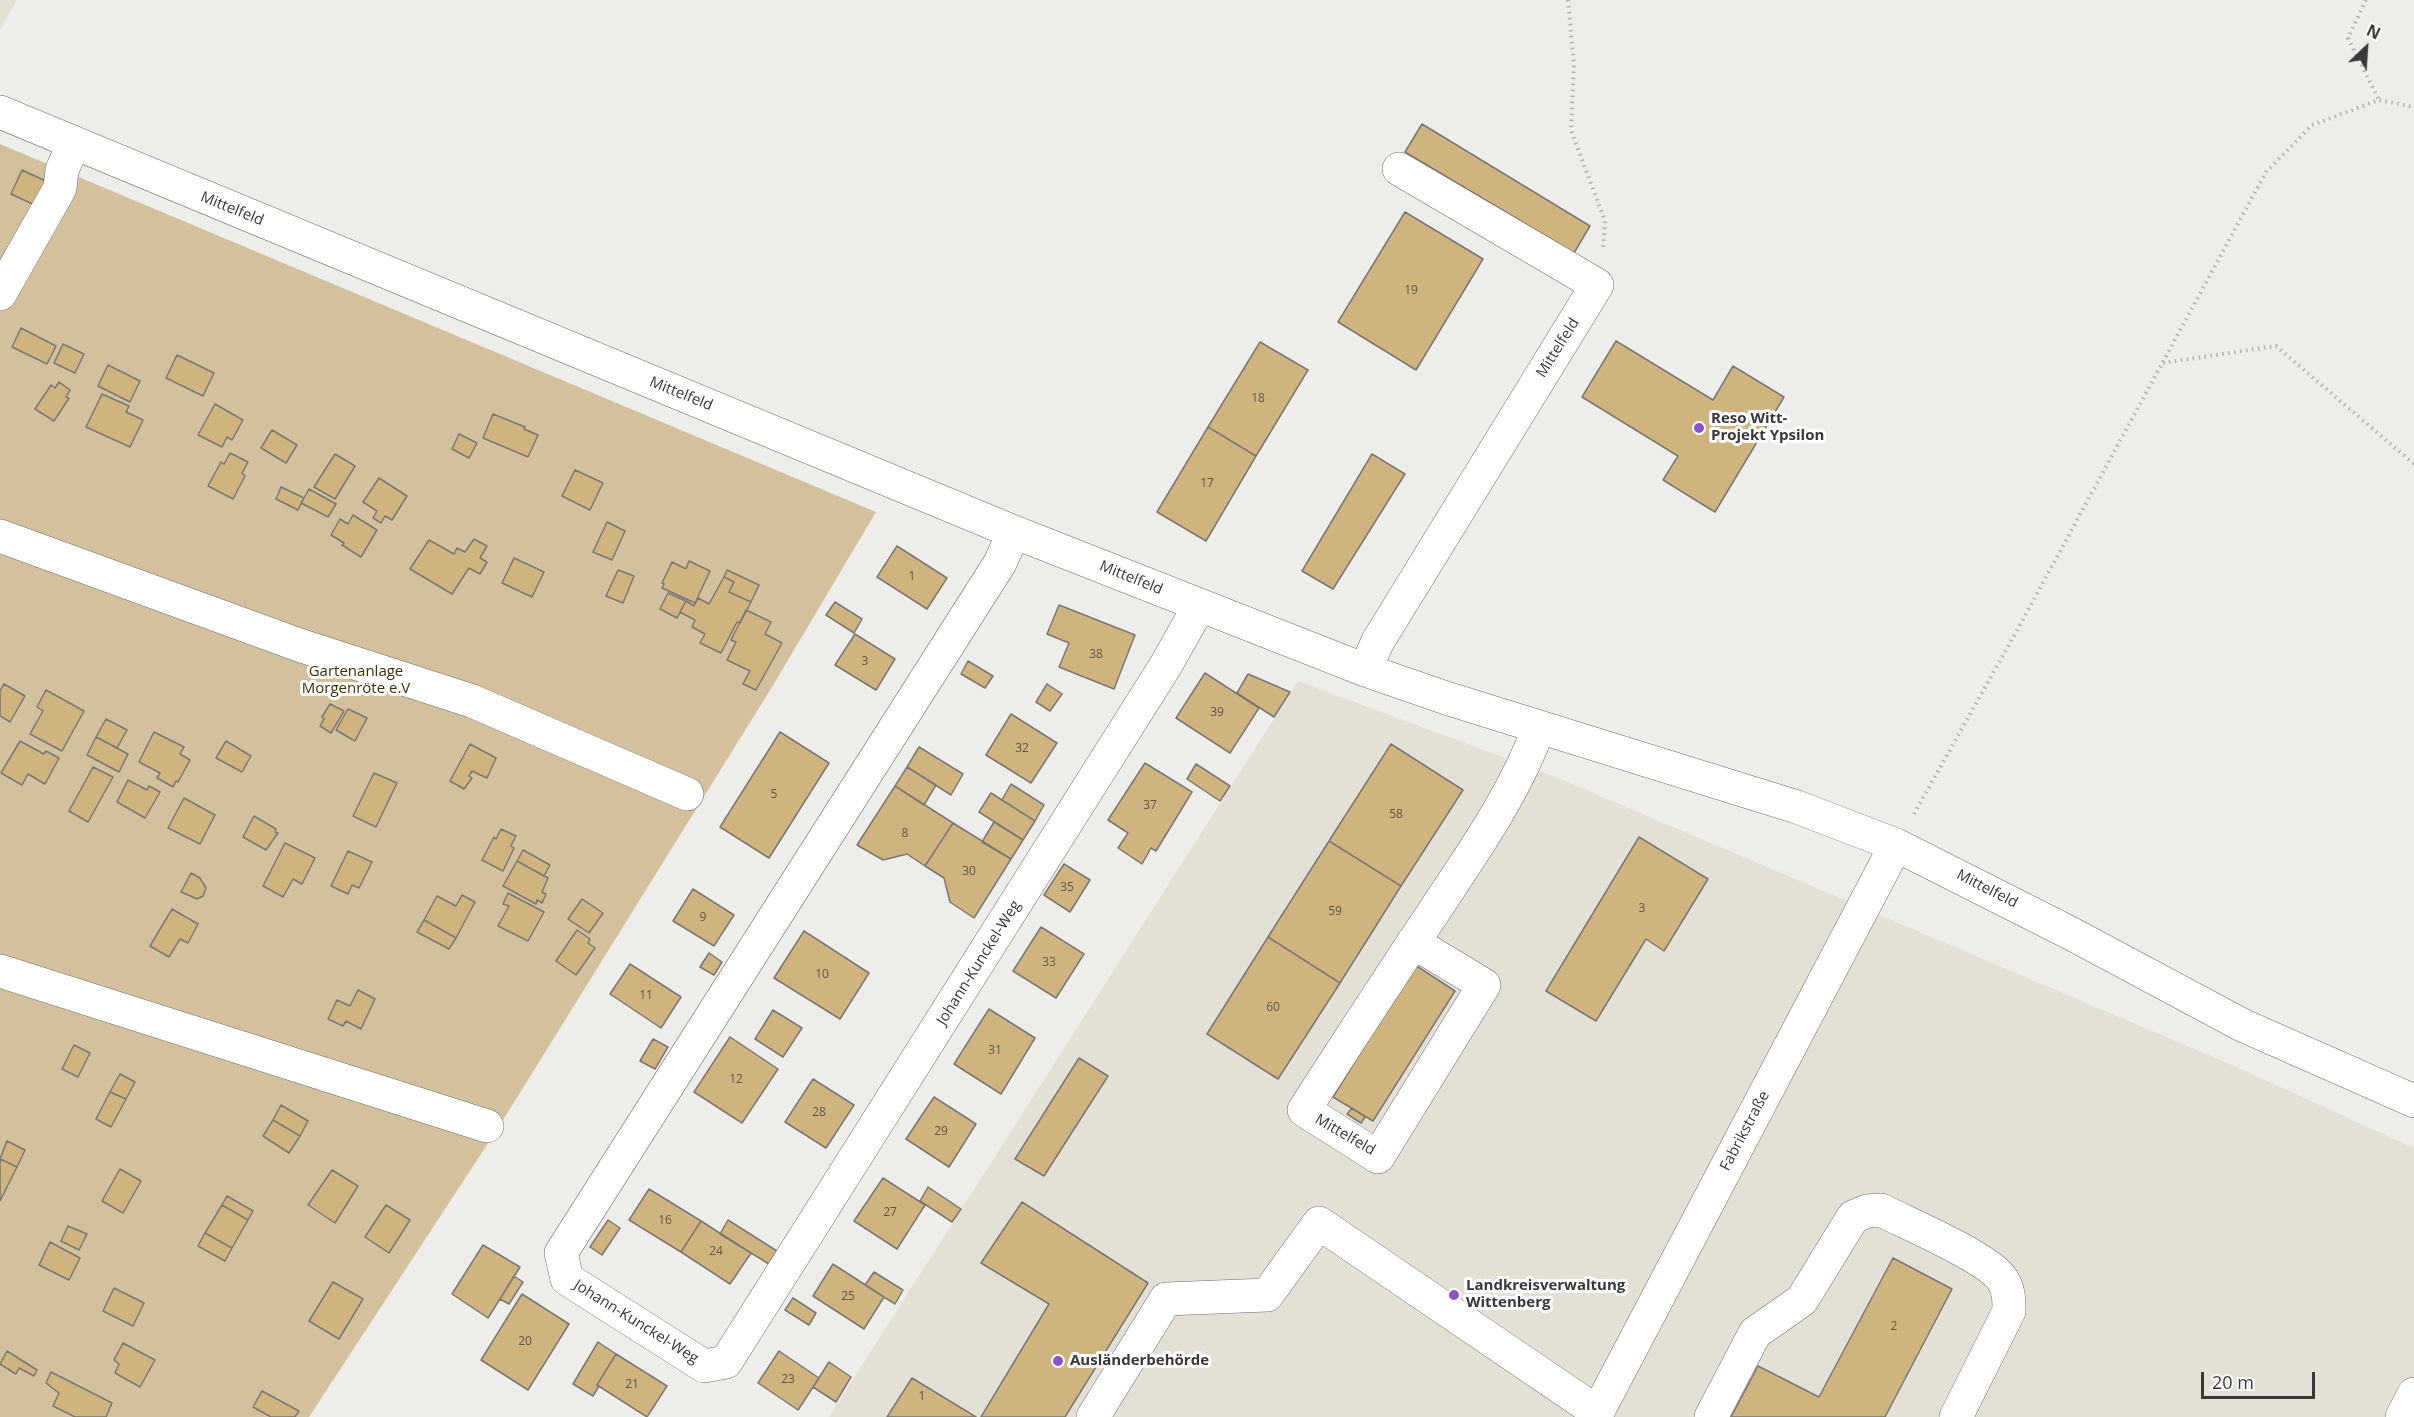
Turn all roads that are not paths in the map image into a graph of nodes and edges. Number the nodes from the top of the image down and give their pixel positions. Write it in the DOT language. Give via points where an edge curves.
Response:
graph roads {
  1 [pos="0,112"];
  2 [pos="74,143"];
  3 [pos="1399,169"];
  4 [pos="0,294"];
  5 [pos="1014,532"];
  6 [pos="0,536"];
  7 [pos="1199,606"];
  8 [pos="1365,670"];
  9 [pos="1539,727"];
  10 [pos="687,794"];
  11 [pos="1896,845"];
  12 [pos="1413,942"];
  13 [pos="0,971"];
  14 [pos="2414,1101"];
  15 [pos="487,1126"];
  16 [pos="2414,1394"];
  17 [pos="1596,1414"];
  18 [pos="1093,1417"];
  19 [pos="1711,1417"];
  20 [pos="1956,1417"];
  21 [pos="2402,1417"];
  1 -- 2 [label="street, Mittelfeld"];
  2 -- 4 [label="street" via="62,170 60,188"];
  2 -- 5 [label="street, Mittelfeld"];
  3 -- 8 [label="street, Mittelfeld" via="1597,285 1378,641"];
  5 -- 7 [label="street, Mittelfeld"];
  5 -- 7 [label="street, Johann-Kunckel-Weg" via="995,571 561,1253 567,1279 704,1366 726,1362 1166,665"];
  6 -- 10 [label="street" via="299,645 472,700"];
  7 -- 8 [label="street, Mittelfeld"];
  8 -- 9 [label="street, Mittelfeld"];
  9 -- 11 [label="street, Mittelfeld" via="1797,807"];
  9 -- 12 [label="street, Mittelfeld" via="1529,755 1489,828"];
  11 -- 14 [label="street, Mittelfeld" via="2242,1025"];
  11 -- 17 [label="street, Fabrikstraße"];
  12 -- 12 [label="street, Mittelfeld" via="1484,985 1378,1157 1304,1110"];
  13 -- 15 [label="street"];
  16 -- 21 [label="street"];
  17 -- 18 [label="street" via="1319,1222 1267,1295 1166,1299"];
  19 -- 20 [label="street" via="1755,1333 1802,1300 1853,1217 1881,1210 1988,1265 2003,1280 2009,1295 2009,1311"];
}
